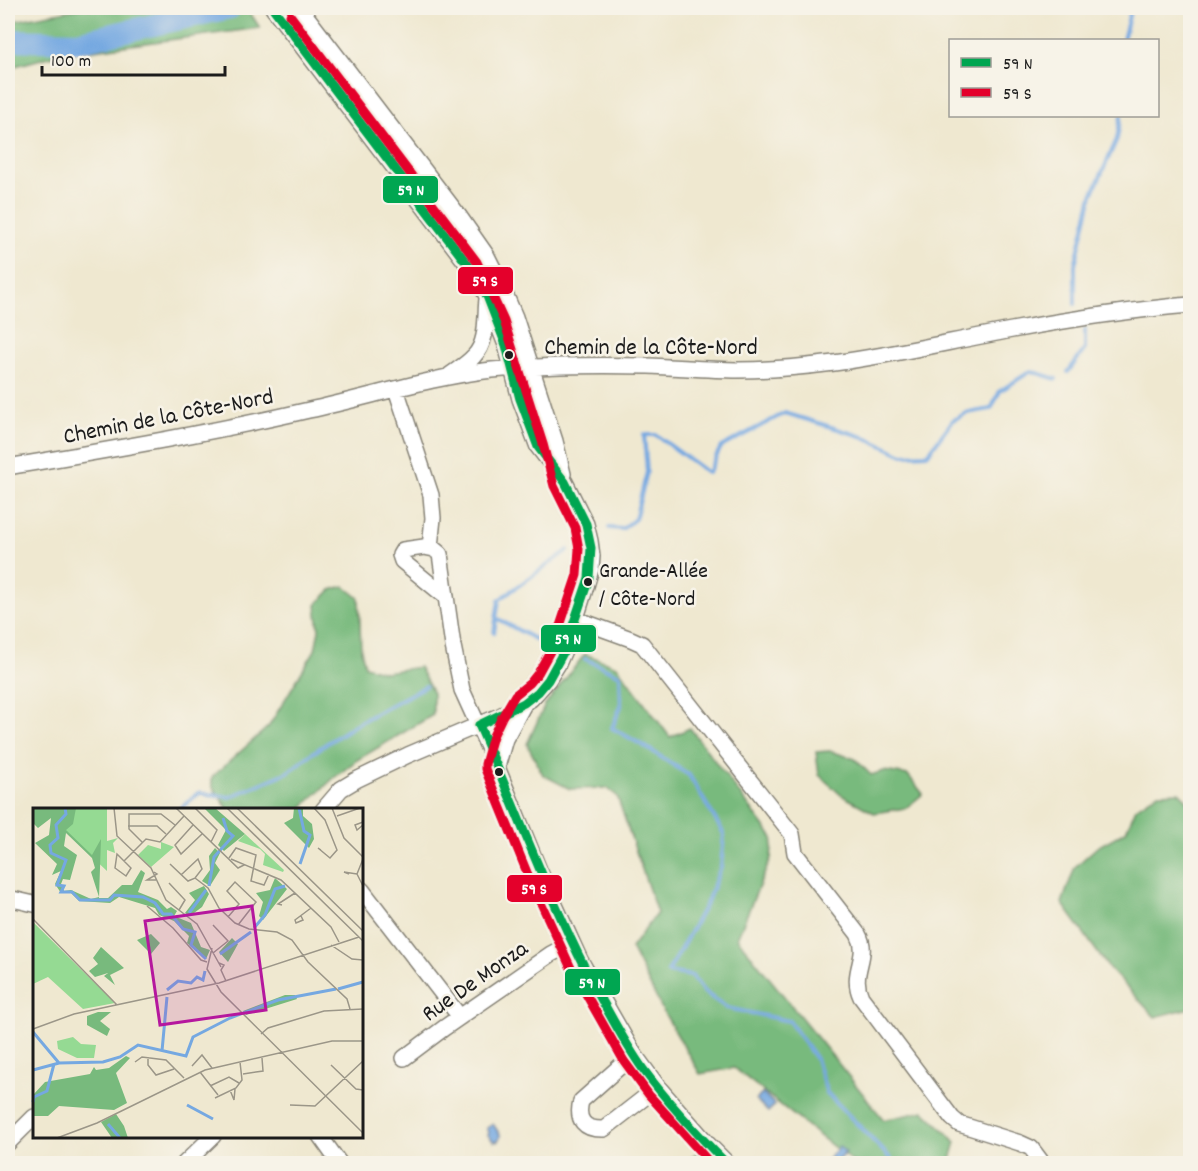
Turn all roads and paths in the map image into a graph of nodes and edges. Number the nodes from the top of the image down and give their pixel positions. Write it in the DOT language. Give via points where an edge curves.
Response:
graph roads {
  1 [pos="273,8"];
  2 [pos="300,8"];
  3 [pos="487,296"];
  4 [pos="1191,305"];
  5 [pos="532,368"];
  6 [pos="513,369"];
  7 [pos="447,377"];
  8 [pos="396,389"];
  9 [pos="8,466"];
  10 [pos="565,482"];
  11 [pos="430,548"];
  12 [pos="446,597"];
  13 [pos="576,619"];
  14 [pos="524,703"];
  15 [pos="479,725"];
  16 [pos="497,767"];
  17 [pos="325,808"];
  18 [pos="363,891"];
  19 [pos="8,898"];
  20 [pos="33,904"];
  21 [pos="572,944"];
  22 [pos="460,1017"];
  23 [pos="634,1054"];
  24 [pos="404,1058"];
  25 [pos="658,1087"];
  26 [pos="33,1118"];
  27 [pos="212,1138"];
  28 [pos="321,1138"];
  29 [pos="8,1143"];
  30 [pos="184,1164"];
  31 [pos="340,1164"];
  32 [pos="728,1164"];
  33 [pos="1043,1164"];
  1 -- 3 [label="street" via="462,256"];
  2 -- 5 [label="street" via="486,256 506,294"];
  3 -- 6 [label="street"];
  3 -- 7 [label="street" via="479,349"];
  4 -- 5 [label="street, Chemin de la Côte-Nord" via="1060,321 804,366 739,370"];
  5 -- 6 [label="street, Chemin de la Côte-Nord"];
  5 -- 10 [label="street"];
  6 -- 7 [label="street, Chemin de la Côte-Nord"];
  6 -- 10 [label="street" via="538,447"];
  7 -- 8 [label="street, Chemin de la Côte-Nord"];
  8 -- 9 [label="street, Chemin de la Côte-Nord" via="309,411"];
  8 -- 11 [label="street" via="431,495"];
  10 -- 13 [label="street" via="586,524 591,548 591,569"];
  11 -- 12 [label="street" via="441,558"];
  11 -- 12 [label="street" via="405,549 400,558"];
  12 -- 15 [label="street" via="459,679"];
  13 -- 14 [label="street" via="548,680"];
  13 -- 33 [label="street" via="642,644 792,834 795,853 862,940 856,981 861,997 952,1118 959,1124 1031,1148"];
  14 -- 15 [label="street"];
  14 -- 16 [label="street" via="505,739"];
  15 -- 16 [label="street"];
  15 -- 17 [label="street" via="356,780 340,789"];
  16 -- 21 [label="street"];
  18 -- 22 [label="street"];
  19 -- 20 [label="street"];
  21 -- 22 [label="street, Rue De Monza" via="550,954"];
  21 -- 23 [label="street"];
  22 -- 24 [label="street, Rue De Monza"];
  23 -- 25 [label="street"];
  23 -- 25 [label="street" via="581,1101 580,1118 588,1127 604,1129"];
  25 -- 32 [label="street"];
  26 -- 29 [label="street"];
  27 -- 30 [label="street"];
  28 -- 31 [label="street"];
}
